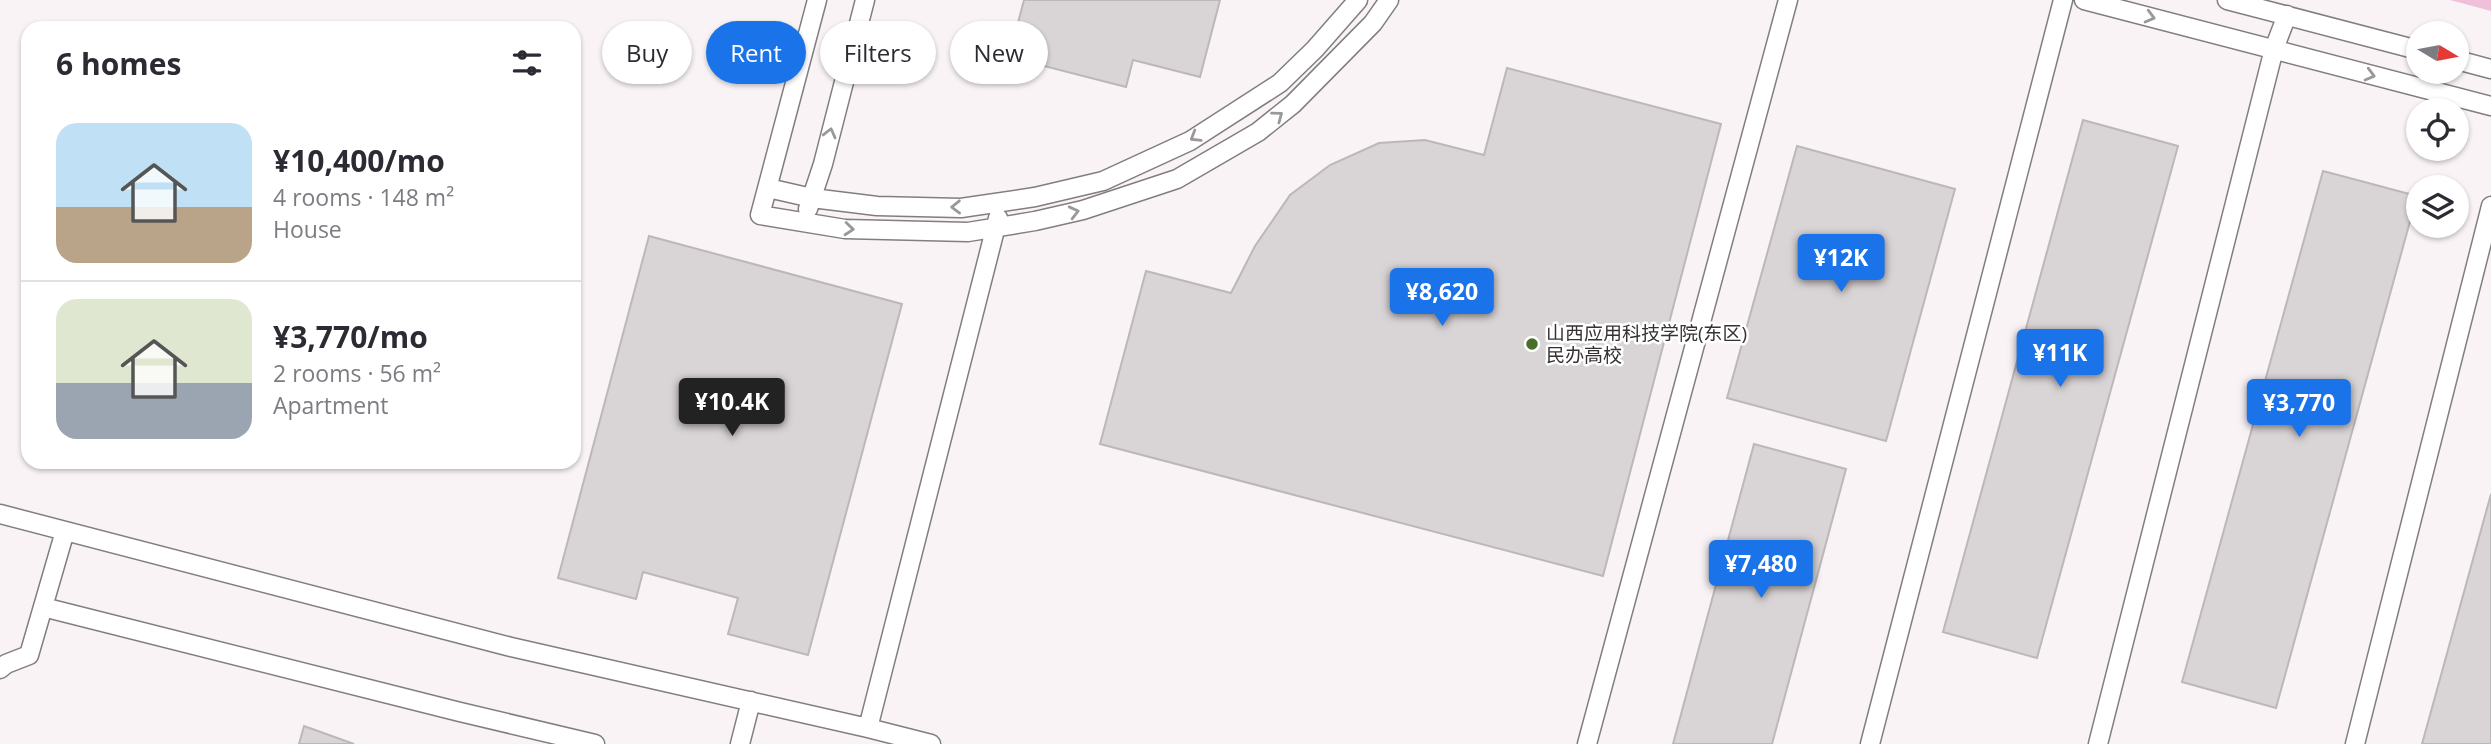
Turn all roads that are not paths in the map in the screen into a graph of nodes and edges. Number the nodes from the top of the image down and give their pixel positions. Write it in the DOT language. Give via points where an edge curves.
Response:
graph roads {
  1 [pos="817,0"];
  2 [pos="865,0"];
  3 [pos="1358,0"];
  4 [pos="1389,0"];
  5 [pos="1788,0"];
  6 [pos="2063,0"];
  7 [pos="2084,0"];
  8 [pos="2227,0"];
  9 [pos="2287,15"];
  10 [pos="2406,47"];
  11 [pos="2274,49"];
  12 [pos="2469,63"];
  13 [pos="2491,69"];
  14 [pos="2491,106"];
  15 [pos="768,188"];
  16 [pos="812,198"];
  17 [pos="1002,202"];
  18 [pos="2491,206"];
  19 [pos="803,222"];
  20 [pos="995,228"];
  21 [pos="0,514"];
  22 [pos="65,531"];
  23 [pos="43,607"];
  24 [pos="0,669"];
  25 [pos="751,701"];
  26 [pos="868,728"];
  27 [pos="595,744"];
  28 [pos="740,744"];
  29 [pos="931,744"];
  30 [pos="1587,744"];
  31 [pos="1870,744"];
  32 [pos="2098,744"];
  33 [pos="2355,744"];
  1 -- 15 [label="lane"];
  16 -- 2 [label="lane, one-way"];
  3 -- 17 [label="lane, one-way" via="1280,83 1190,141 1103,181"];
  20 -- 4 [label="lane, one-way" via="1083,210 1177,179 1258,132 1293,104 1373,23"];
  5 -- 30 [label="lane"];
  6 -- 31 [label="lane"];
  7 -- 11 [label="lane, one-way"];
  8 -- 9 [label="lane"];
  9 -- 10 [label="lane"];
  9 -- 11 [label="lane"];
  11 -- 14 [label="lane, one-way"];
  11 -- 32 [label="lane"];
  12 -- 13 [label="lane"];
  15 -- 16 [label="lane"];
  15 -- 19 [label="lane" via="760,215"];
  17 -- 16 [label="lane, one-way" via="961,208 901,207"];
  16 -- 19 [label="lane"];
  17 -- 20 [label="lane"];
  18 -- 33 [label="lane"];
  19 -- 20 [label="lane, one-way" via="892,231"];
  20 -- 26 [label="lane"];
  21 -- 22 [label="lane"];
  22 -- 23 [label="lane"];
  22 -- 25 [label="lane" via="511,647"];
  23 -- 24 [label="lane" via="29,655"];
  23 -- 27 [label="lane"];
  25 -- 26 [label="lane"];
  25 -- 28 [label="lane"];
  26 -- 29 [label="lane"];
}
